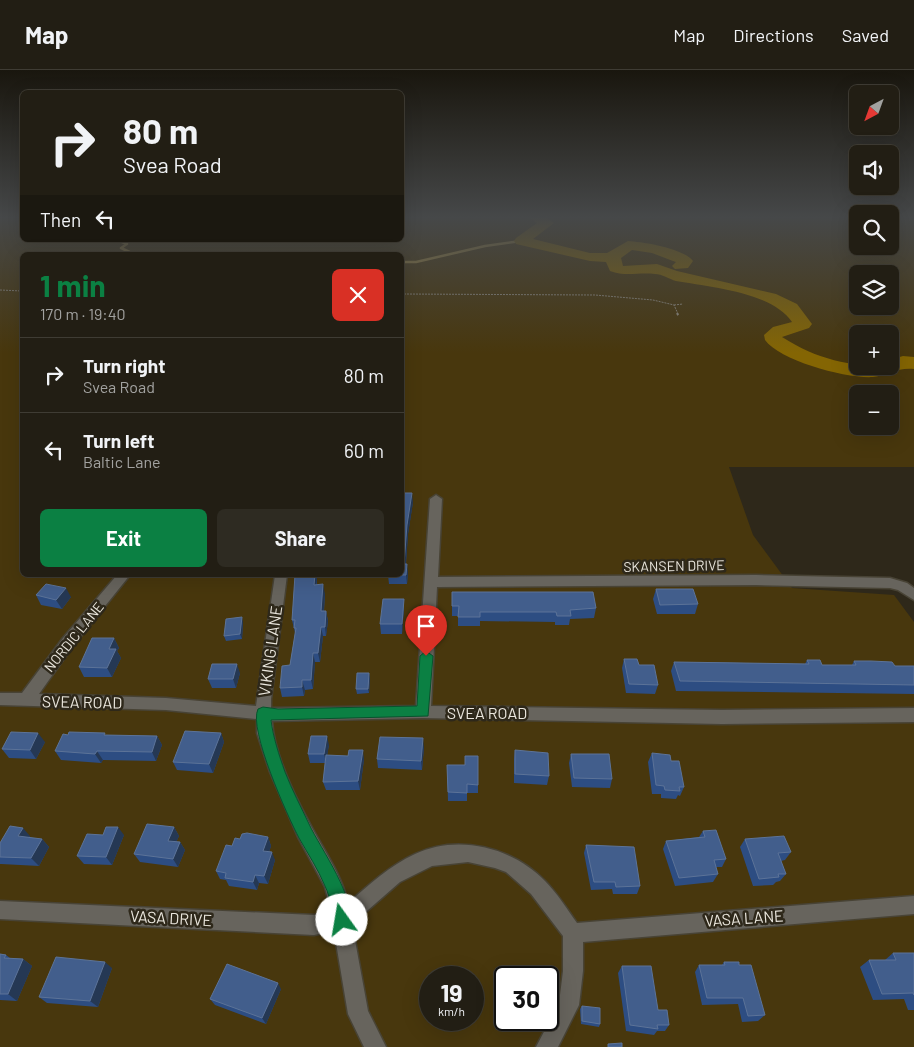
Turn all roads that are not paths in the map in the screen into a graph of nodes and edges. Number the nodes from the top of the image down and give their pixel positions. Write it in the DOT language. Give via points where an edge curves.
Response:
graph roads {
  1 [pos="436,499"];
  2 [pos="122,577"];
  3 [pos="281,577"];
  4 [pos="430,582"];
  5 [pos="914,595"];
  6 [pos="0,700"];
  7 [pos="26,700"];
  8 [pos="423,712"];
  9 [pos="263,713"];
  10 [pos="914,715"];
  11 [pos="914,905"];
  12 [pos="0,910"];
  13 [pos="342,920"];
  14 [pos="573,933"];
  15 [pos="375,1047"];
  16 [pos="547,1047"];
  1 -- 4 [label="street"];
  2 -- 7 [label="street, NORDIC LANE" via="68,642"];
  3 -- 9 [label="street, VIKING LANE"];
  4 -- 5 [label="street, SKANSEN DRIVE" via="756,580 890,583 902,586"];
  4 -- 8 [label="street"];
  6 -- 7 [label="street, SVEA ROAD"];
  7 -- 9 [label="street, SVEA ROAD" via="166,704"];
  8 -- 9 [label="street, SVEA ROAD"];
  8 -- 10 [label="street, SVEA ROAD" via="722,717"];
  9 -- 13 [label="street, VIKING LANE" via="265,733 278,772 304,831 334,884"];
  11 -- 14 [label="street, VASA LANE"];
  12 -- 13 [label="street, VASA DRIVE" via="314,925"];
  13 -- 14 [label="street, VASA DRIVE" via="407,868 432,857 468,853 496,859 522,873 542,891"];
  13 -- 15 [label="street" via="358,1014"];
  14 -- 16 [label="street" via="569,1005"];
}
